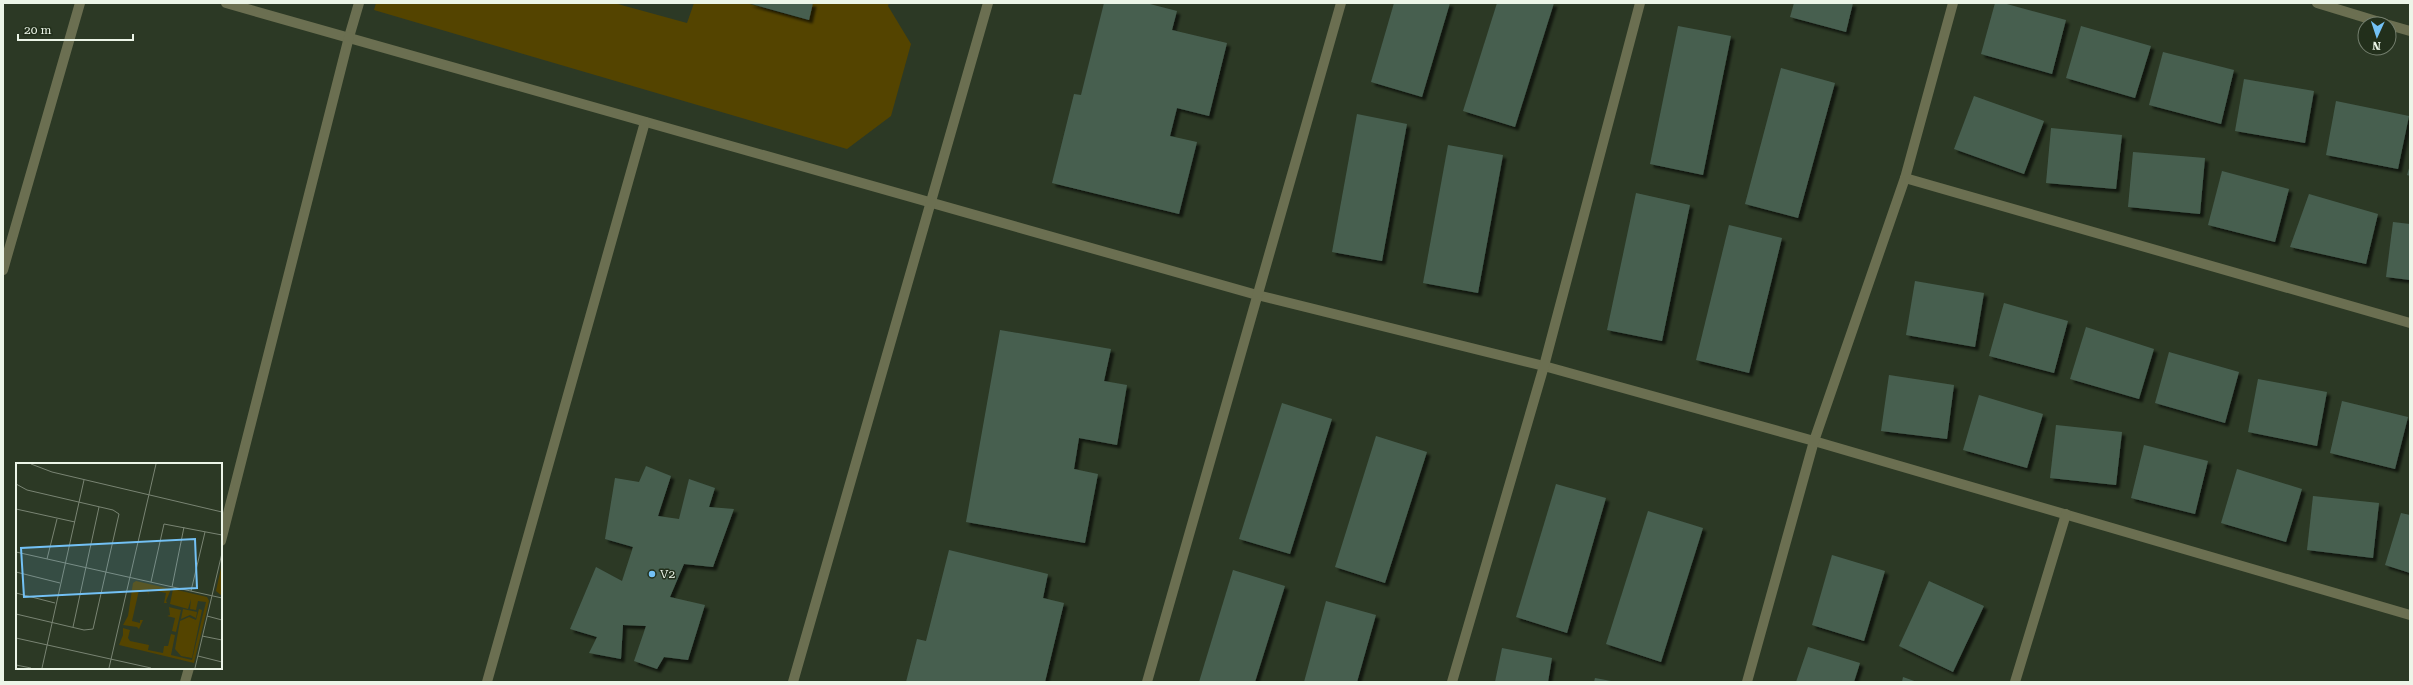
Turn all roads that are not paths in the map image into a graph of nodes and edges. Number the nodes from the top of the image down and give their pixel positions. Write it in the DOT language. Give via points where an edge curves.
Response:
graph roads {
  1 [pos="80,3"];
  2 [pos="226,3"];
  3 [pos="359,3"];
  4 [pos="988,3"];
  5 [pos="1341,3"];
  6 [pos="1640,3"];
  7 [pos="1953,3"];
  8 [pos="2317,3"];
  9 [pos="2361,16"];
  10 [pos="2397,27"];
  11 [pos="2410,31"];
  12 [pos="349,37"];
  13 [pos="645,122"];
  14 [pos="1905,178"];
  15 [pos="930,203"];
  16 [pos="3,270"];
  17 [pos="1257,295"];
  18 [pos="2410,323"];
  19 [pos="1544,366"];
  20 [pos="1814,441"];
  21 [pos="2066,514"];
  22 [pos="222,537"];
  23 [pos="2410,615"];
  24 [pos="189,669"];
  25 [pos="185,682"];
  26 [pos="487,682"];
  27 [pos="793,682"];
  28 [pos="1148,682"];
  29 [pos="1452,682"];
  30 [pos="1747,682"];
  31 [pos="2015,682"];
  1 -- 16 [label="street"];
  2 -- 12 [label="street"];
  3 -- 12 [label="street"];
  4 -- 15 [label="street"];
  5 -- 17 [label="street"];
  6 -- 19 [label="street"];
  7 -- 14 [label="street"];
  8 -- 9 [label="street"];
  10 -- 11 [label="street"];
  12 -- 13 [label="street"];
  12 -- 22 [label="street"];
  13 -- 15 [label="street"];
  13 -- 26 [label="street"];
  14 -- 18 [label="street"];
  14 -- 20 [label="street"];
  15 -- 17 [label="street"];
  15 -- 27 [label="street"];
  17 -- 19 [label="street"];
  17 -- 28 [label="street"];
  19 -- 20 [label="street"];
  19 -- 29 [label="street"];
  20 -- 21 [label="street"];
  20 -- 30 [label="street"];
  21 -- 23 [label="street"];
  21 -- 31 [label="street"];
  24 -- 25 [label="street"];
}
